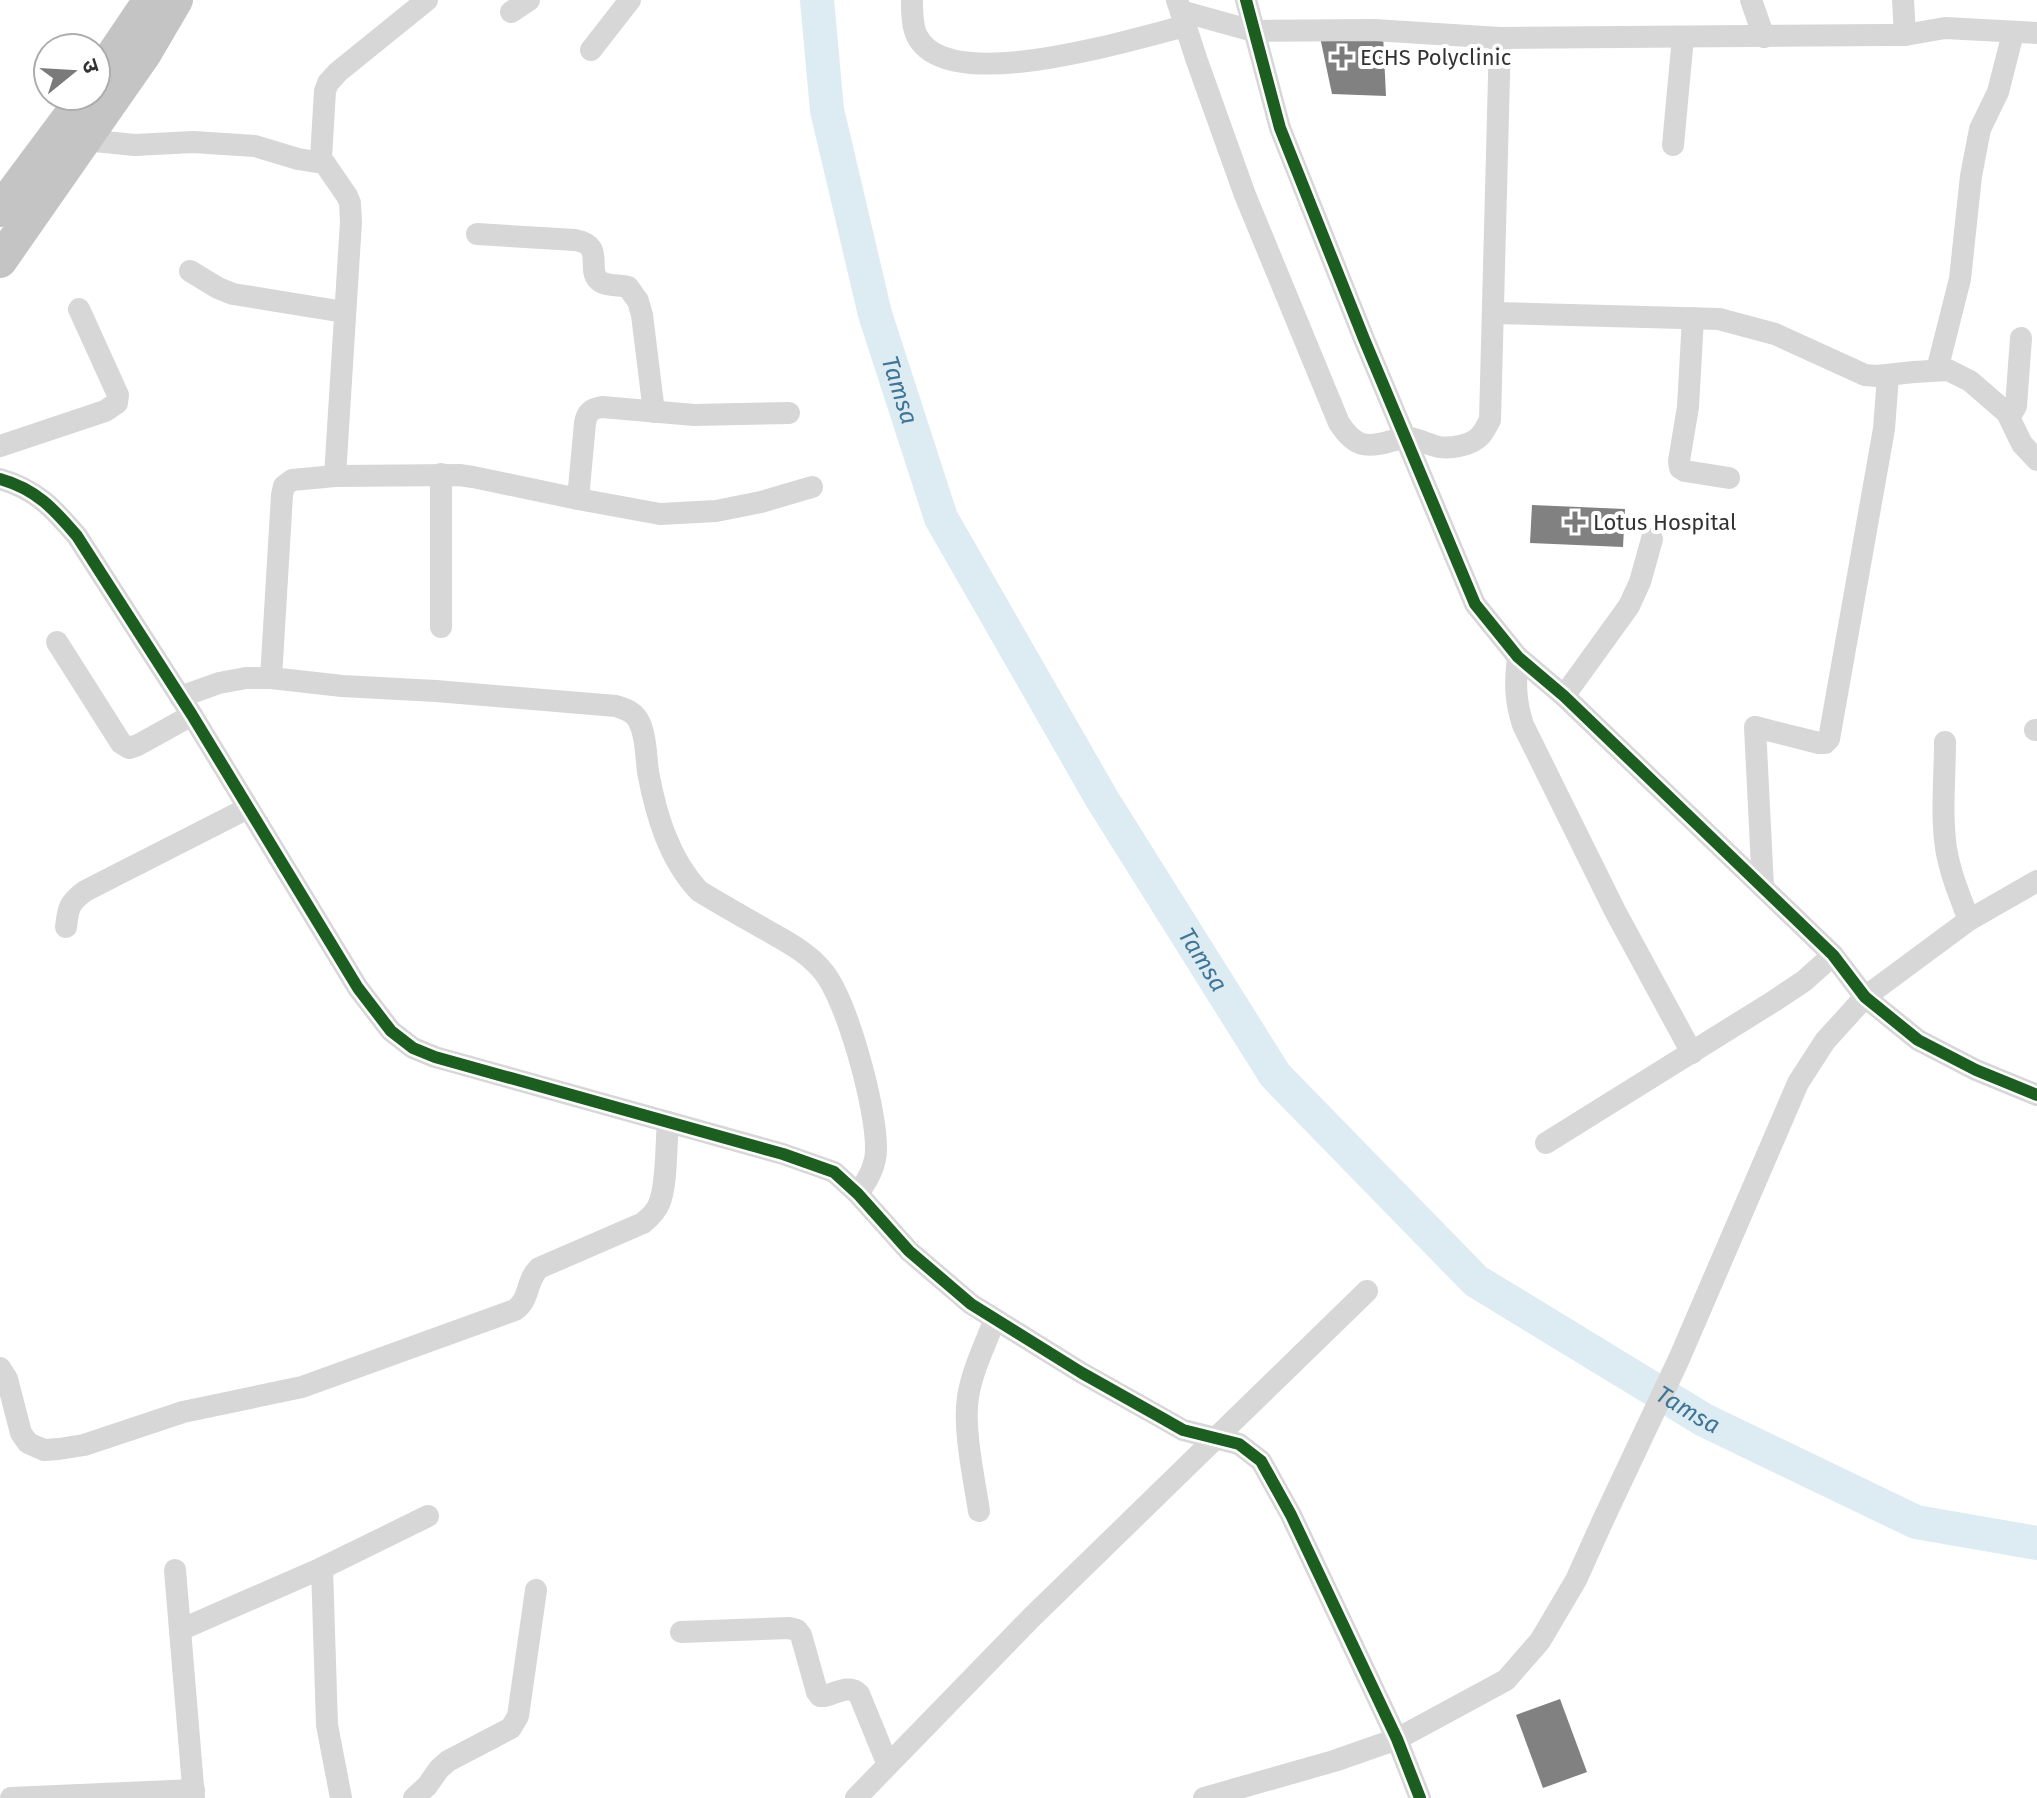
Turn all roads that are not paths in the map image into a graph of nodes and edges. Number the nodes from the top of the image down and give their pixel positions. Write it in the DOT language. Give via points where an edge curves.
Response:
graph roads {
  1 [pos="150,0"];
  2 [pos="176,0"];
  3 [pos="427,0"];
  4 [pos="630,0"];
  5 [pos="912,0"];
  6 [pos="1246,0"];
  7 [pos="1751,0"];
  8 [pos="1903,0"];
  9 [pos="1182,12"];
  10 [pos="1253,31"];
  11 [pos="2013,33"];
  12 [pos="2037,33"];
  13 [pos="1905,35"];
  14 [pos="1683,37"];
  15 [pos="1764,37"];
  16 [pos="1500,38"];
  17 [pos="591,50"];
  18 [pos="112,56"];
  19 [pos="73,112"];
  20 [pos="84,140"];
  21 [pos="1673,145"];
  22 [pos="323,163"];
  23 [pos="0,210"];
  24 [pos="477,234"];
  25 [pos="0,261"];
  26 [pos="190,271"];
  27 [pos="79,309"];
  28 [pos="344,312"];
  29 [pos="1494,313"];
  30 [pos="1693,318"];
  31 [pos="2021,338"];
  32 [pos="1937,370"];
  33 [pos="1888,376"];
  34 [pos="654,412"];
  35 [pos="789,413"];
  36 [pos="2007,413"];
  37 [pos="1406,437"];
  38 [pos="0,446"];
  39 [pos="2037,460"];
  40 [pos="441,474"];
  41 [pos="335,476"];
  42 [pos="1729,478"];
  43 [pos="0,479"];
  44 [pos="812,487"];
  45 [pos="578,499"];
  46 [pos="1652,539"];
  47 [pos="441,627"];
  48 [pos="57,642"];
  49 [pos="1518,657"];
  50 [pos="271,678"];
  51 [pos="1564,696"];
  52 [pos="186,706"];
  53 [pos="1945,742"];
  54 [pos="248,808"];
  55 [pos="2037,881"];
  56 [pos="1763,887"];
  57 [pos="1969,920"];
  58 [pos="66,927"];
  59 [pos="1833,955"];
  60 [pos="1865,997"];
  61 [pos="1692,1053"];
  62 [pos="2037,1095"];
  63 [pos="668,1122"];
  64 [pos="1546,1143"];
  65 [pos="858,1194"];
  66 [pos="1367,1291"];
  67 [pos="995,1319"];
  68 [pos="0,1368"];
  69 [pos="1217,1437"];
  70 [pos="979,1511"];
  71 [pos="428,1516"];
  72 [pos="322,1568"];
  73 [pos="175,1570"];
  74 [pos="536,1590"];
  75 [pos="180,1630"];
  76 [pos="681,1632"];
  77 [pos="1397,1739"];
  78 [pos="888,1765"];
  79 [pos="194,1794"];
  80 [pos="11,1798"];
  81 [pos="341,1798"];
  82 [pos="414,1798"];
  83 [pos="856,1798"];
  84 [pos="1204,1798"];
  85 [pos="1420,1798"];
  1 -- 18 [label="highway"];
  2 -- 20 [label="highway"];
  3 -- 22 [label="street" via="328,83"];
  4 -- 17 [label="street"];
  5 -- 9 [label="street" via="918,38 936,54 967,63 1046,59"];
  6 -- 10 [label="street"];
  7 -- 15 [label="street"];
  8 -- 13 [label="street"];
  9 -- 10 [label="street"];
  9 -- 37 [label="street" via="1260,233 1339,423 1357,443 1376,445"];
  10 -- 16 [label="street" via="1374,30"];
  10 -- 37 [label="street" via="1280,128"];
  11 -- 12 [label="street"];
  11 -- 13 [label="street" via="1945,28"];
  11 -- 32 [label="street" via="1998,92 1980,129 1960,279"];
  13 -- 15 [label="street"];
  14 -- 15 [label="street"];
  14 -- 16 [label="street"];
  14 -- 21 [label="street"];
  16 -- 29 [label="street"];
  19 -- 23 [label="highway"];
  20 -- 22 [label="street" via="255,146"];
  20 -- 25 [label="highway"];
  22 -- 28 [label="street" via="350,203"];
  24 -- 34 [label="street" via="589,245 598,280 628,287 638,301"];
  26 -- 28 [label="street" via="233,294"];
  27 -- 38 [label="street" via="117,403"];
  28 -- 41 [label="street"];
  29 -- 30 [label="street"];
  29 -- 37 [label="street" via="1490,420 1481,435 1473,442 1441,448"];
  30 -- 33 [label="street" via="1759,328 1865,375"];
  30 -- 42 [label="street" via="1680,468"];
  31 -- 36 [label="street" via="2016,406"];
  32 -- 33 [label="street"];
  32 -- 36 [label="street" via="1961,375"];
  33 -- 56 [label="street" via="1884,429 1829,739 1819,743 1755,727"];
  34 -- 35 [label="street"];
  34 -- 45 [label="street" via="602,407 589,412"];
  36 -- 39 [label="street" via="2022,444"];
  37 -- 49 [label="street" via="1475,604"];
  40 -- 41 [label="street"];
  40 -- 45 [label="street"];
  40 -- 47 [label="street"];
  41 -- 50 [label="street" via="292,480 284,486"];
  43 -- 52 [label="street" via="32,492 77,536"];
  44 -- 45 [label="street" via="750,505 695,513 660,514"];
  46 -- 51 [label="street" via="1629,606"];
  48 -- 52 [label="street" via="129,748"];
  49 -- 51 [label="street"];
  49 -- 61 [label="street" via="1517,704 1523,725"];
  50 -- 52 [label="street" via="219,683"];
  50 -- 65 [label="street" via="616,706 636,716 660,821 690,881 799,949 823,970 839,998 875,1134 875,1161"];
  51 -- 56 [label="street"];
  52 -- 54 [label="street"];
  53 -- 57 [label="street" via="1946,849"];
  54 -- 58 [label="street" via="85,891 72,900"];
  54 -- 63 [label="street" via="358,988 391,1031 413,1048"];
  55 -- 57 [label="street"];
  56 -- 59 [label="street"];
  57 -- 60 [label="street"];
  59 -- 60 [label="street"];
  59 -- 61 [label="street" via="1804,981"];
  60 -- 62 [label="street" via="1918,1040"];
  60 -- 77 [label="street" via="1825,1041 1798,1083 1679,1359 1576,1580 1540,1641 1506,1680"];
  61 -- 64 [label="street"];
  63 -- 65 [label="street" via="834,1172"];
  63 -- 68 [label="street" via="663,1191 654,1213 643,1223 539,1268 524,1304 515,1310 302,1387 183,1412 59,1449 28,1443"];
  65 -- 67 [label="street" via="909,1251"];
  66 -- 69 [label="street"];
  67 -- 69 [label="street" via="1183,1430"];
  67 -- 70 [label="street" via="967,1400"];
  69 -- 77 [label="street" via="1239,1444 1261,1461"];
  69 -- 78 [label="street"];
  71 -- 72 [label="street"];
  72 -- 75 [label="street"];
  72 -- 81 [label="street" via="327,1725"];
  73 -- 75 [label="street"];
  74 -- 82 [label="street" via="515,1723 448,1761"];
  75 -- 79 [label="street"];
  76 -- 78 [label="street" via="797,1630 817,1692 825,1696 855,1689"];
  77 -- 84 [label="street"];
  77 -- 85 [label="street"];
  78 -- 83 [label="street"];
  79 -- 80 [label="street"];
}
